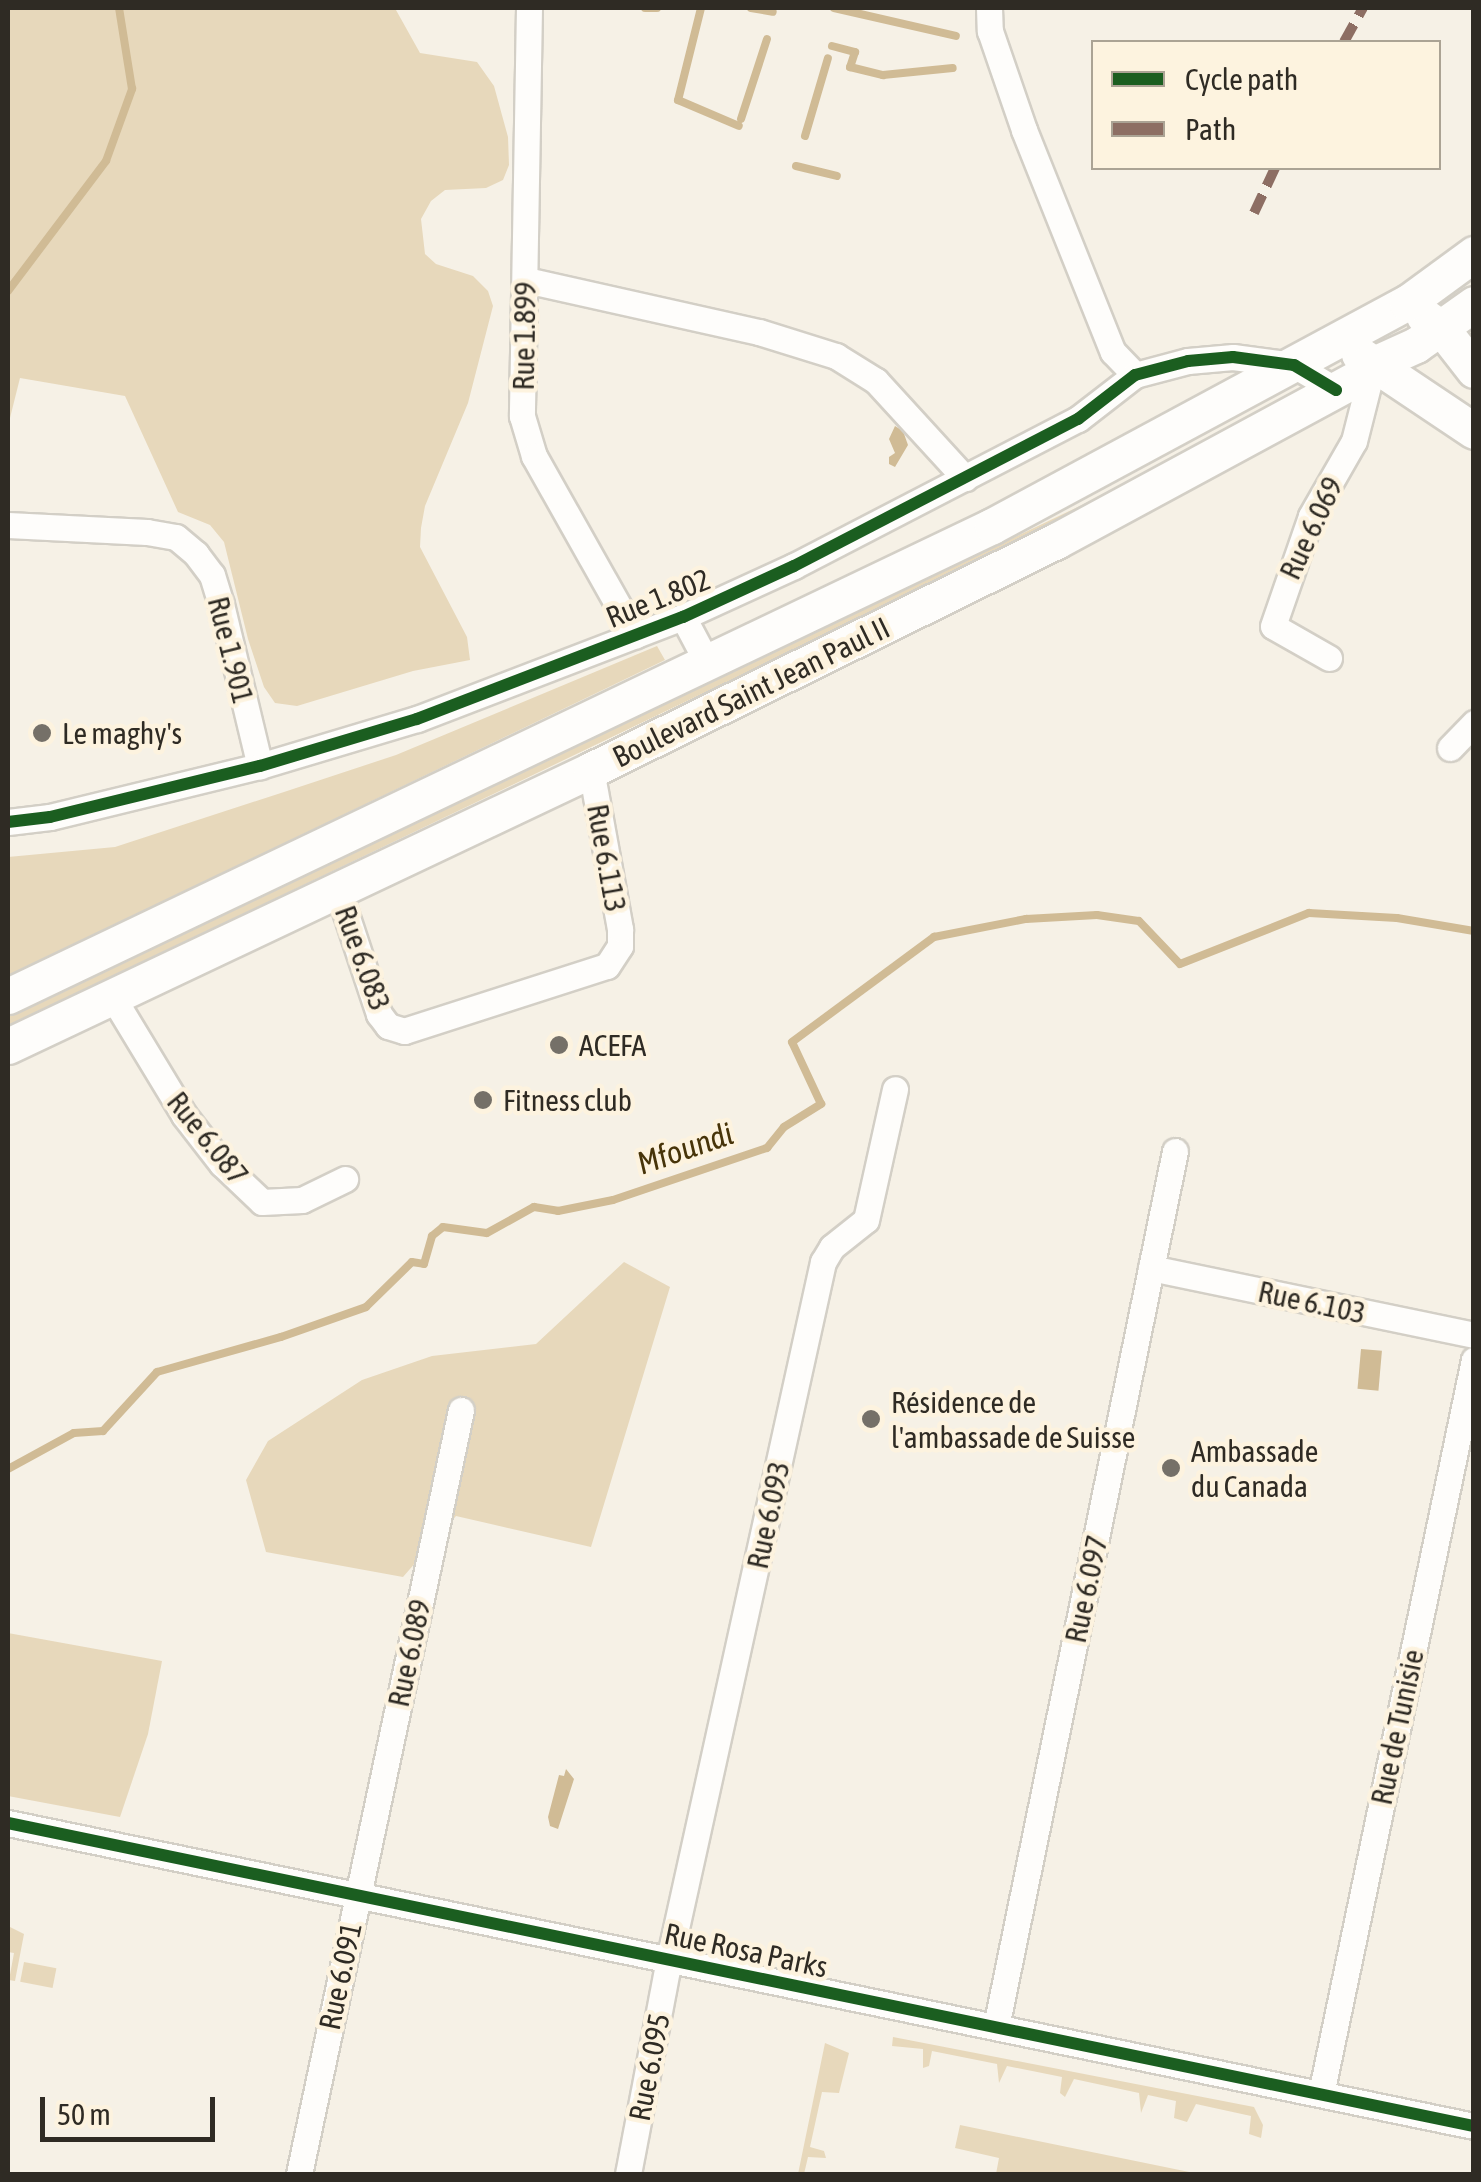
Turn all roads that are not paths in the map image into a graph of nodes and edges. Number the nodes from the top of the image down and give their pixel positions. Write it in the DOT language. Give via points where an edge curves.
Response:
graph roads {
  1 [pos="529,8"];
  2 [pos="988,8"];
  3 [pos="1474,254"];
  4 [pos="526,280"];
  5 [pos="1407,303"];
  6 [pos="1474,304"];
  7 [pos="1442,330"];
  8 [pos="1337,340"];
  9 [pos="1294,366"];
  10 [pos="1373,367"];
  11 [pos="1474,370"];
  12 [pos="1135,375"];
  13 [pos="1336,390"];
  14 [pos="1474,431"];
  15 [pos="965,478"];
  16 [pos="8,525"];
  17 [pos="683,618"];
  18 [pos="636,635"];
  19 [pos="1328,658"];
  20 [pos="708,664"];
  21 [pos="1474,723"];
  22 [pos="1450,748"];
  23 [pos="260,766"];
  24 [pos="590,770"];
  25 [pos="8,822"];
  26 [pos="338,890"];
  27 [pos="8,996"];
  28 [pos="112,996"];
  29 [pos="388,1026"];
  30 [pos="8,1046"];
  31 [pos="895,1089"];
  32 [pos="1175,1151"];
  33 [pos="344,1179"];
  34 [pos="1151,1268"];
  35 [pos="1474,1335"];
  36 [pos="1474,1360"];
  37 [pos="462,1410"];
  38 [pos="8,1823"];
  39 [pos="357,1895"];
  40 [pos="670,1960"];
  41 [pos="996,2027"];
  42 [pos="1321,2094"];
  43 [pos="1474,2126"];
  44 [pos="299,2174"];
  45 [pos="628,2174"];
  1 -- 4 [label="street, Rue 1.899"];
  2 -- 12 [label="street" via="1032,148 1113,352"];
  3 -- 5 [label="main road, Boulevard Saint Jean Paul II"];
  4 -- 15 [label="street" via="836,356 876,381"];
  4 -- 18 [label="street, Rue 1.899" via="522,416 534,456"];
  5 -- 7 [label="main road"];
  5 -- 8 [label="main road, Boulevard Saint Jean Paul II"];
  6 -- 7 [label="main road, Boulevard Saint Jean Paul II"];
  7 -- 10 [label="main road, Boulevard Saint Jean Paul II"];
  7 -- 11 [label="main road"];
  8 -- 9 [label="main road, Boulevard Saint Jean Paul II"];
  8 -- 10 [label="main road"];
  9 -- 12 [label="street, Rue 1.802" via="1211,358"];
  9 -- 13 [label="street"];
  9 -- 20 [label="main road, Boulevard Saint Jean Paul II" via="992,526"];
  10 -- 13 [label="main road, Boulevard Saint Jean Paul II"];
  10 -- 14 [label="main road"];
  10 -- 19 [label="street, Rue 6.069" via="1354,440 1312,516 1273,626"];
  12 -- 15 [label="street, Rue 1.802" via="1078,420"];
  13 -- 24 [label="main road, Boulevard Saint Jean Paul II" via="1056,540"];
  15 -- 17 [label="street, Rue 1.802"];
  16 -- 23 [label="street, Rue 1.901" via="176,536 196,554 221,604"];
  17 -- 18 [label="street, Rue 1.802"];
  17 -- 20 [label="street"];
  18 -- 23 [label="street, Rue 1.802" via="417,718"];
  20 -- 27 [label="main road, Boulevard Saint Jean Paul II"];
  21 -- 22 [label="street"];
  23 -- 25 [label="street, Rue 1.802"];
  24 -- 26 [label="main road, Boulevard Saint Jean Paul II"];
  24 -- 29 [label="street, Rue 6.113" via="620,946 607,966 404,1030"];
  26 -- 28 [label="main road, Boulevard Saint Jean Paul II"];
  26 -- 29 [label="street, Rue 6.083"];
  28 -- 30 [label="main road, Boulevard Saint Jean Paul II"];
  28 -- 33 [label="street, Rue 6.087" via="184,1115 262,1202 302,1200"];
  31 -- 40 [label="street, Rue 6.093" via="866,1220 824,1262"];
  32 -- 34 [label="street, Rue 6.097"];
  34 -- 35 [label="street, Rue 6.103"];
  34 -- 41 [label="street, Rue 6.097"];
  36 -- 42 [label="street, Rue de Tunisie"];
  37 -- 39 [label="street, Rue 6.089"];
  38 -- 39 [label="street, Rue Rosa Parks"];
  39 -- 40 [label="street, Rue Rosa Parks"];
  39 -- 44 [label="street, Rue 6.091"];
  40 -- 41 [label="street, Rue Rosa Parks"];
  40 -- 45 [label="street, Rue 6.095"];
  41 -- 42 [label="street, Rue Rosa Parks"];
  42 -- 43 [label="street, Rue Rosa Parks"];
}
